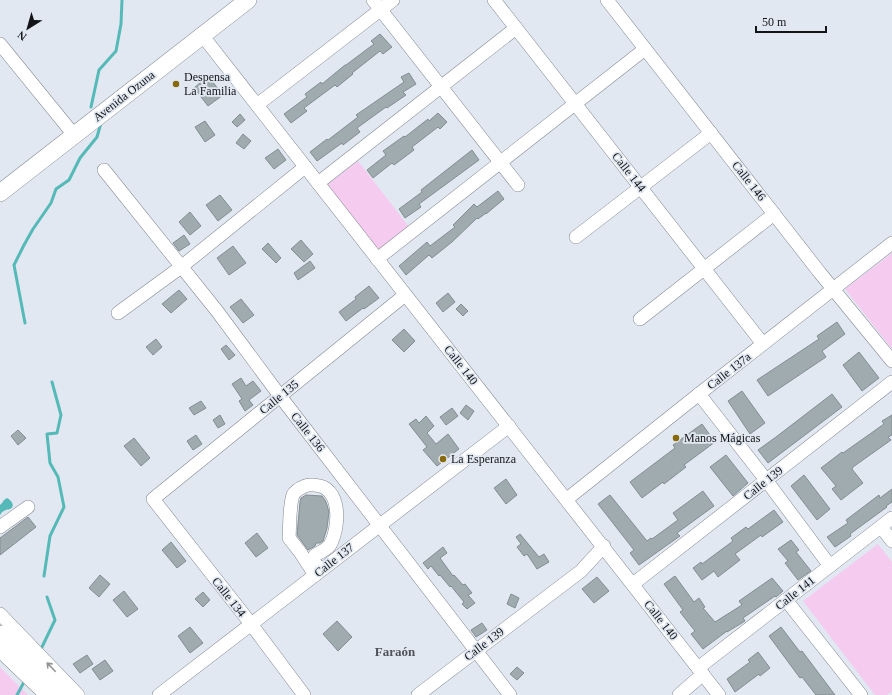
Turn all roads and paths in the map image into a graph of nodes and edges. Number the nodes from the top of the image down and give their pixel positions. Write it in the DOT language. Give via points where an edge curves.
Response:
graph roads {
  1 [pos="248,0"];
  2 [pos="393,0"];
  3 [pos="494,0"];
  4 [pos="607,0"];
  5 [pos="377,5"];
  6 [pos="516,28"];
  7 [pos="202,35"];
  8 [pos="0,44"];
  9 [pos="645,49"];
  10 [pos="441,87"];
  11 [pos="575,104"];
  12 [pos="257,105"];
  13 [pos="711,133"];
  14 [pos="74,135"];
  15 [pos="500,163"];
  16 [pos="305,167"];
  17 [pos="104,170"];
  18 [pos="318,183"];
  19 [pos="518,185"];
  20 [pos="641,187"];
  21 [pos="0,193"];
  22 [pos="774,214"];
  23 [pos="576,237"];
  24 [pos="892,243"];
  25 [pos="377,259"];
  26 [pos="181,266"];
  27 [pos="704,268"];
  28 [pos="833,289"];
  29 [pos="405,295"];
  30 [pos="118,313"];
  31 [pos="640,319"];
  32 [pos="763,344"];
  33 [pos="892,361"];
  34 [pos="892,382"];
  35 [pos="699,394"];
  36 [pos="280,396"];
  37 [pos="509,426"];
  38 [pos="766,480"];
  39 [pos="153,499"];
  40 [pos="567,500"];
  41 [pos="28,507"];
  42 [pos="892,518"];
  43 [pos="380,525"];
  44 [pos="0,527"];
  45 [pos="881,527"];
  46 [pos="892,541"];
  47 [pos="604,546"];
  48 [pos="830,566"];
  49 [pos="318,572"];
  50 [pos="633,584"];
  51 [pos="786,600"];
  52 [pos="0,614"];
  53 [pos="251,624"];
  54 [pos="0,636"];
  55 [pos="476,651"];
  56 [pos="8,656"];
  57 [pos="700,671"];
  58 [pos="46,688"];
  59 [pos="61,695"];
  60 [pos="78,695"];
  61 [pos="159,695"];
  62 [pos="304,695"];
  63 [pos="418,695"];
  64 [pos="510,695"];
  65 [pos="679,695"];
  66 [pos="719,695"];
  67 [pos="861,695"];
  1 -- 7 [label="main road, Avenida Ozuna"];
  2 -- 5 [label="street"];
  3 -- 6 [label="street, Calle 144"];
  4 -- 9 [label="street, Calle 146"];
  5 -- 10 [label="street"];
  5 -- 12 [label="street"];
  6 -- 10 [label="street"];
  6 -- 11 [label="street, Calle 144"];
  7 -- 12 [label="street, Calle 140"];
  7 -- 14 [label="main road, Avenida Ozuna"];
  8 -- 14 [label="street"];
  9 -- 11 [label="street"];
  9 -- 13 [label="street, Calle 146"];
  10 -- 15 [label="street"];
  10 -- 18 [label="street"];
  11 -- 15 [label="street"];
  11 -- 20 [label="street, Calle 144"];
  12 -- 16 [label="street, Calle 140"];
  13 -- 20 [label="street"];
  13 -- 22 [label="street, Calle 146"];
  14 -- 21 [label="main road, Avenida Ozuna"];
  15 -- 19 [label="street"];
  15 -- 25 [label="street"];
  16 -- 18 [label="street, Calle 140"];
  16 -- 26 [label="street"];
  17 -- 26 [label="street, Calle 136"];
  18 -- 25 [label="street, Calle 140"];
  20 -- 23 [label="street"];
  20 -- 27 [label="street, Calle 144"];
  22 -- 27 [label="street"];
  22 -- 28 [label="street, Calle 146"];
  24 -- 28 [label="street, Calle 137a"];
  25 -- 29 [label="street, Calle 140"];
  26 -- 30 [label="street"];
  26 -- 36 [label="street, Calle 136"];
  27 -- 31 [label="street"];
  27 -- 32 [label="street, Calle 144"];
  28 -- 32 [label="street, Calle 137a"];
  28 -- 33 [label="street, Calle 146"];
  29 -- 36 [label="street, Calle 135"];
  29 -- 37 [label="street, Calle 140"];
  32 -- 35 [label="street, Calle 137a"];
  34 -- 38 [label="street, Calle 139"];
  35 -- 38 [label="street"];
  35 -- 40 [label="street, Calle 137a"];
  36 -- 39 [label="street, Calle 135"];
  36 -- 43 [label="street, Calle 136"];
  37 -- 40 [label="street, Calle 140"];
  37 -- 43 [label="street, Calle 137"];
  38 -- 48 [label="street"];
  38 -- 50 [label="street, Calle 139"];
  39 -- 53 [label="street, Calle 134"];
  40 -- 47 [label="street, Calle 140"];
  41 -- 44 [label="street"];
  42 -- 45 [label="street, Calle 141"];
  43 -- 49 [label="street, Calle 137"];
  43 -- 55 [label="street, Calle 136"];
  45 -- 46 [label="street"];
  45 -- 48 [label="street, Calle 141"];
  47 -- 50 [label="street, Calle 140"];
  47 -- 55 [label="street, Calle 139" via="580,571"];
  48 -- 51 [label="street, Calle 141"];
  49 -- 49 [label="street" via="313,561 315,555 330,546 335,532 335,499 323,487 306,485 293,495 289,538"];
  49 -- 53 [label="street, Calle 137"];
  50 -- 57 [label="street, Calle 140"];
  51 -- 57 [label="street, Calle 141"];
  51 -- 67 [label="street"];
  60 -- 52 [label="street, one-way"];
  53 -- 61 [label="street, Calle 137"];
  53 -- 62 [label="street, Calle 134"];
  54 -- 56 [label="highway"];
  55 -- 63 [label="street, Calle 139"];
  55 -- 64 [label="street, Calle 136"];
  56 -- 58 [label="highway"];
  57 -- 65 [label="street, Calle 141"];
  57 -- 66 [label="street, Calle 140"];
  58 -- 59 [label="highway"];
}
